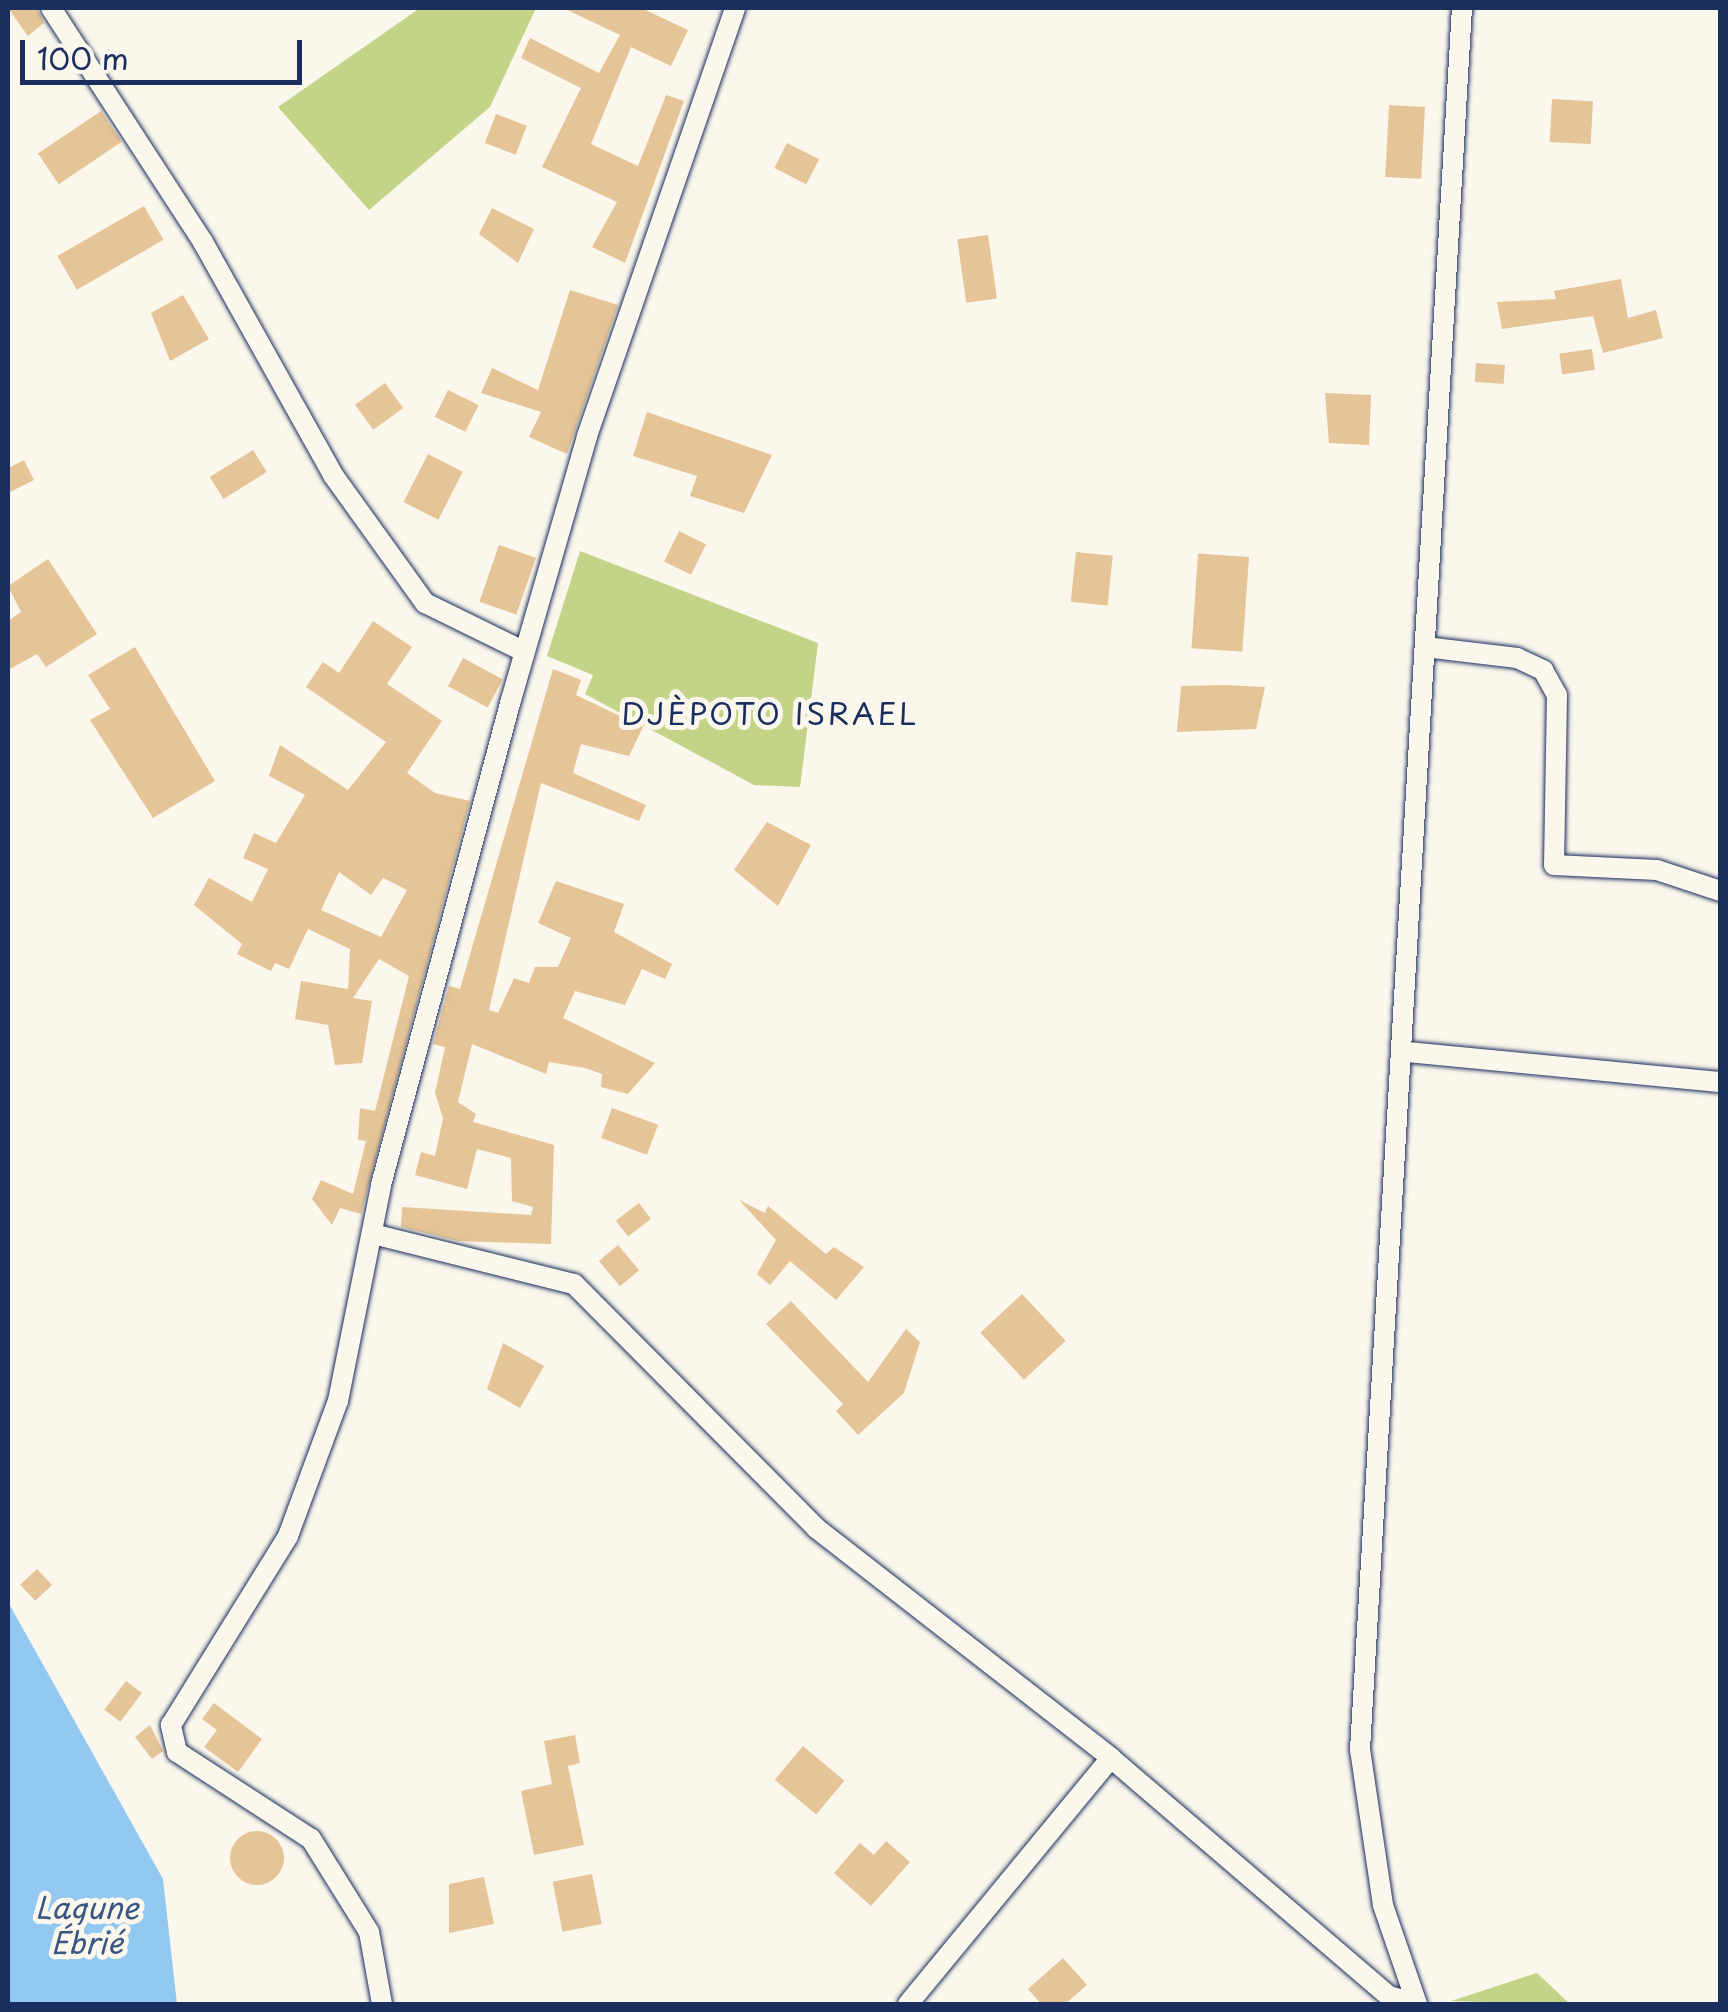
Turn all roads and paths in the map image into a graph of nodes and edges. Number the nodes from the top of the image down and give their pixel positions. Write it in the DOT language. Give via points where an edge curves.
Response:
graph roads {
  1 [pos="51,8"];
  2 [pos="735,8"];
  3 [pos="1462,8"];
  4 [pos="1425,647"];
  5 [pos="525,652"];
  6 [pos="1720,891"];
  7 [pos="1407,1052"];
  8 [pos="1720,1082"];
  9 [pos="373,1234"];
  10 [pos="1111,1758"];
  11 [pos="1384,2000"];
  12 [pos="382,2004"];
  13 [pos="908,2004"];
  14 [pos="1417,2004"];
  1 -- 5 [label="street" via="203,242 334,475 426,602"];
  2 -- 5 [label="street" via="587,436"];
  3 -- 4 [label="street"];
  4 -- 6 [label="street" via="1516,658 1543,670 1557,695 1554,864 1657,870"];
  4 -- 7 [label="street"];
  5 -- 9 [label="street"];
  7 -- 8 [label="street"];
  7 -- 14 [label="street" via="1360,1750 1383,1905"];
  9 -- 10 [label="street" via="574,1284 816,1528"];
  9 -- 12 [label="street" via="338,1401 288,1536 171,1725 177,1752 311,1839 369,1932"];
  10 -- 11 [label="street"];
  10 -- 13 [label="street"];
  11 -- 14 [label="street"];
}
